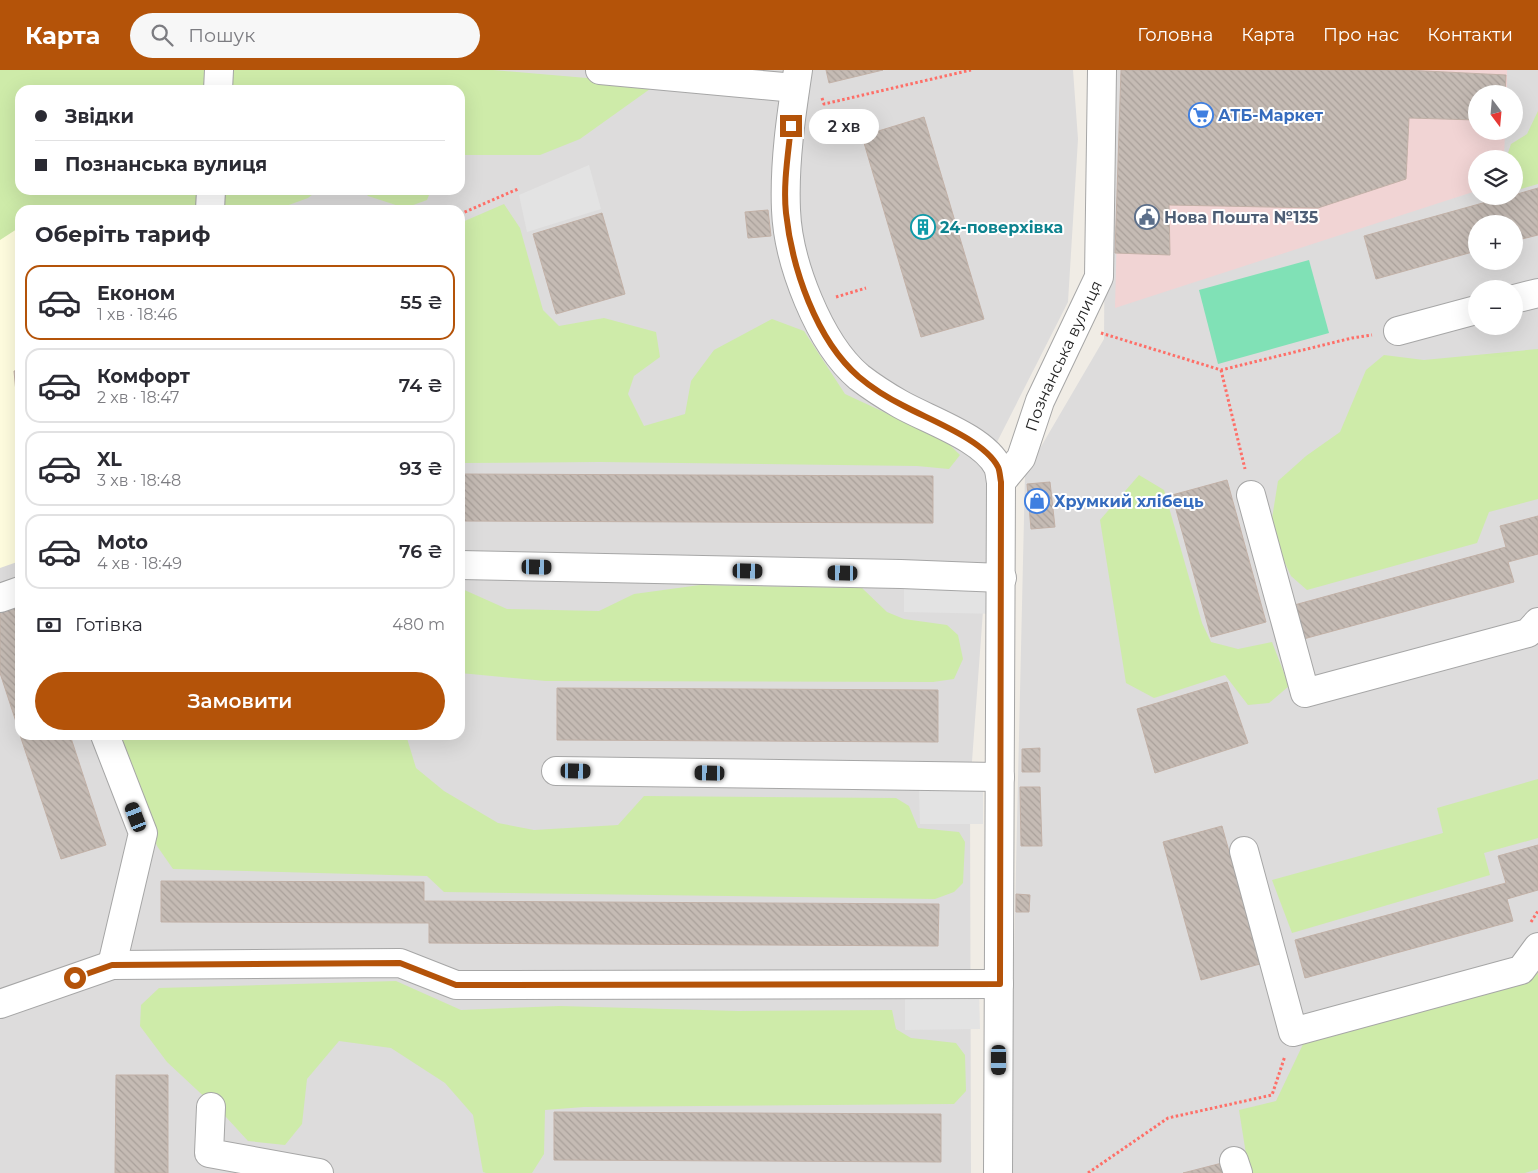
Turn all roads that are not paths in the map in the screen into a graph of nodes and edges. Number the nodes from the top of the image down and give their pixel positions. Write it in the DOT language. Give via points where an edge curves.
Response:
graph roads {
  1 [pos="219,70"];
  2 [pos="600,70"];
  3 [pos="1102,70"];
  4 [pos="796,79"];
  5 [pos="218,85"];
  6 [pos="1538,292"];
  7 [pos="1523,296"];
  8 [pos="1468,312"];
  9 [pos="1398,332"];
  10 [pos="1001,482"];
  11 [pos="1251,495"];
  12 [pos="465,565"];
  13 [pos="1002,578"];
  14 [pos="15,593"];
  15 [pos="0,598"];
  16 [pos="1538,622"];
  17 [pos="107,740"];
  18 [pos="556,770"];
  19 [pos="1000,776"];
  20 [pos="1244,851"];
  21 [pos="1538,947"];
  22 [pos="112,965"];
  23 [pos="1000,984"];
  24 [pos="0,1004"];
  25 [pos="211,1107"];
  26 [pos="209,1163"];
  27 [pos="319,1173"];
  28 [pos="998,1173"];
  1 -- 5 [label="street"];
  2 -- 4 [label="street"];
  3 -- 10 [label="street, Познанська вулиця" via="1099,277 1040,401 1021,458"];
  4 -- 10 [label="street" via="786,178 786,212 795,261 820,327 858,376 901,404 972,441 998,467"];
  6 -- 7 [label="street"];
  8 -- 9 [label="street"];
  10 -- 13 [label="street"];
  11 -- 16 [label="street" via="1305,693 1528,632"];
  12 -- 13 [label="street"];
  13 -- 19 [label="street"];
  14 -- 15 [label="street"];
  17 -- 22 [label="street" via="143,833"];
  18 -- 19 [label="street"];
  19 -- 23 [label="street"];
  20 -- 21 [label="street" via="1293,1032 1522,970"];
  22 -- 23 [label="street" via="400,963 456,985"];
  22 -- 24 [label="street"];
  23 -- 28 [label="street"];
  25 -- 26 [label="street"];
  26 -- 27 [label="street"];
}
